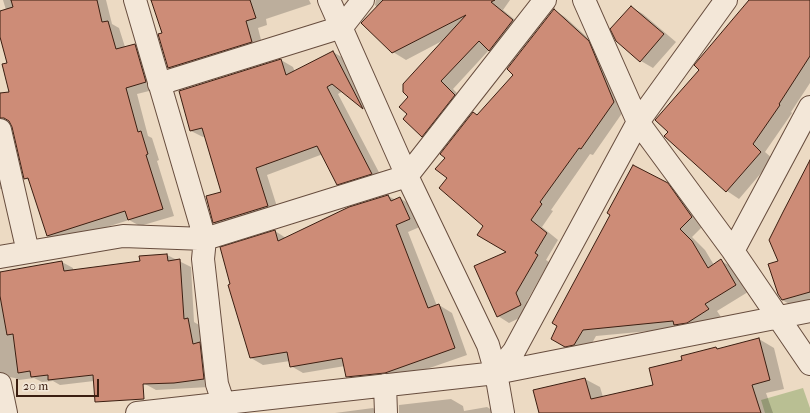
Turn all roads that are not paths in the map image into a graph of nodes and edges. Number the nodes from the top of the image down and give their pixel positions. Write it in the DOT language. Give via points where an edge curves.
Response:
graph roads {
  1 [pos="135,0"];
  2 [pos="329,0"];
  3 [pos="363,0"];
  4 [pos="545,0"];
  5 [pos="584,0"];
  6 [pos="726,0"];
  7 [pos="342,27"];
  8 [pos="159,84"];
  9 [pos="810,107"];
  10 [pos="638,122"];
  11 [pos="0,130"];
  12 [pos="407,176"];
  13 [pos="205,239"];
  14 [pos="733,251"];
  15 [pos="28,252"];
  16 [pos="0,257"];
  17 [pos="810,311"];
  18 [pos="778,317"];
  19 [pos="810,364"];
  20 [pos="496,373"];
  21 [pos="0,384"];
  22 [pos="385,385"];
  23 [pos="223,408"];
  24 [pos="6,413"];
  25 [pos="137,413"];
  26 [pos="386,413"];
  27 [pos="503,413"];
  1 -- 8 [label="street"];
  2 -- 7 [label="street"];
  3 -- 7 [label="street"];
  4 -- 12 [label="street"];
  5 -- 10 [label="street"];
  6 -- 10 [label="street"];
  7 -- 8 [label="street"];
  7 -- 12 [label="street"];
  8 -- 13 [label="street"];
  9 -- 14 [label="street"];
  10 -- 14 [label="street"];
  10 -- 20 [label="street" via="514,351"];
  11 -- 15 [label="street"];
  12 -- 13 [label="street"];
  12 -- 20 [label="street" via="488,345"];
  13 -- 15 [label="street" via="123,236"];
  13 -- 23 [label="street" via="203,259 217,384"];
  14 -- 18 [label="street"];
  15 -- 16 [label="street"];
  17 -- 18 [label="street"];
  18 -- 19 [label="street"];
  18 -- 20 [label="street"];
  20 -- 22 [label="street"];
  20 -- 27 [label="street"];
  21 -- 24 [label="street"];
  22 -- 23 [label="street"];
  22 -- 26 [label="street"];
  23 -- 25 [label="street"];
}
